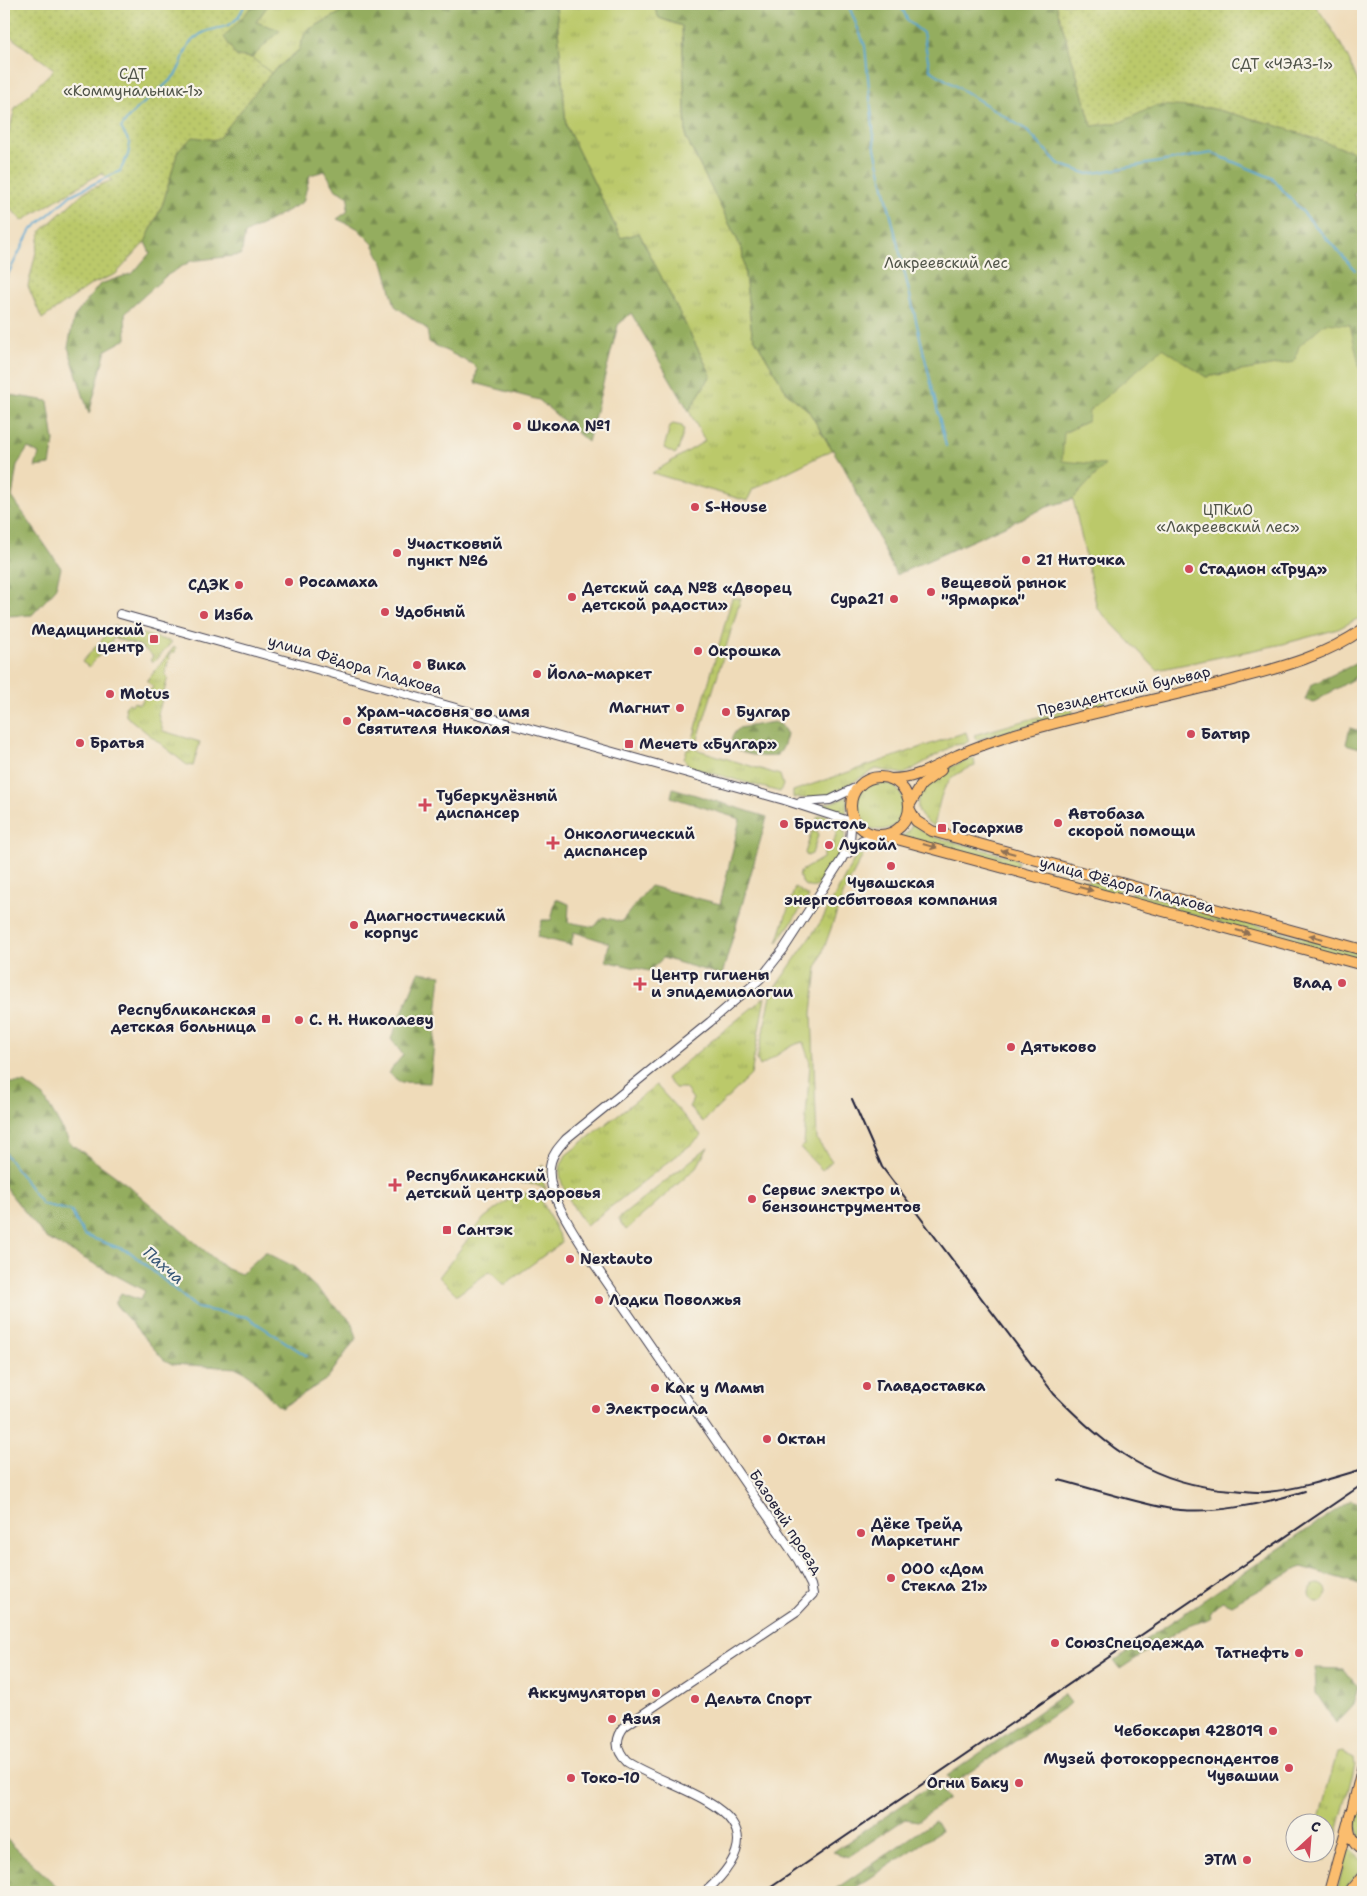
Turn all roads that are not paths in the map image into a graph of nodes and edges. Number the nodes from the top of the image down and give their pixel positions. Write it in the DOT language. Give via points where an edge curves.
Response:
graph roads {
  1 [pos="120,614"];
  2 [pos="1363,629"];
  3 [pos="1363,637"];
  4 [pos="1176,698"];
  5 [pos="891,779"];
  6 [pos="859,786"];
  7 [pos="784,800"];
  8 [pos="909,807"];
  9 [pos="854,820"];
  10 [pos="881,835"];
  11 [pos="1026,857"];
  12 [pos="842,859"];
  13 [pos="1022,872"];
  14 [pos="1126,885"];
  15 [pos="1123,899"];
  16 [pos="1363,950"];
  17 [pos="1363,965"];
  18 [pos="1363,1765"];
  19 [pos="1363,1797"];
  20 [pos="1351,1812"];
  21 [pos="1348,1823"];
  22 [pos="1363,1851"];
  23 [pos="1363,1876"];
  24 [pos="706,1892"];
  25 [pos="1329,1892"];
  26 [pos="1350,1892"];
  1 -- 7 [label="street, улица Фёдора Гладкова"];
  2 -- 4 [label="main road, Президентский бульвар" via="1339,644 1296,662"];
  3 -- 4 [label="main road, Президентский бульвар" via="1308,665"];
  4 -- 5 [label="main road, Президентский бульвар" via="1012,735 973,749 919,775"];
  4 -- 8 [label="main road, Президентский бульвар" via="1054,730 960,760 928,778 916,791"];
  5 -- 6 [label="main road" via="873,778"];
  5 -- 8 [label="main road" via="906,793"];
  6 -- 7 [label="street, улица Фёдора Гладкова" via="816,803"];
  6 -- 9 [label="main road" via="853,796"];
  7 -- 9 [label="street, улица Фёдора Гладкова"];
  8 -- 10 [label="main road" via="902,825"];
  11 -- 8 [label="main road, улица Фёдора Гладкова, one-way" via="932,831 916,822"];
  9 -- 10 [label="main road" via="868,831"];
  9 -- 12 [label="street"];
  10 -- 12 [label="street" via="862,840"];
  10 -- 13 [label="main road, улица Фёдора Гладкова, one-way"];
  11 -- 13 [label="main road"];
  11 -- 14 [label="main road, улица Фёдора Гладкова"];
  12 -- 24 [label="street, Базовый проезд" via="783,950 760,979 566,1139 552,1157 549,1169 559,1205 590,1259 798,1560 813,1594 797,1611 625,1726 618,1736 617,1746 627,1762 709,1802 731,1820 737,1839 734,1859 722,1878"];
  13 -- 15 [label="main road, улица Фёдора Гладкова, one-way"];
  14 -- 15 [label="main road"];
  16 -- 14 [label="main road, улица Фёдора Гладкова, one-way"];
  15 -- 17 [label="main road, улица Фёдора Гладкова, one-way"];
  18 -- 20 [label="main road"];
  19 -- 20 [label="main road"];
  20 -- 21 [label="main road"];
  21 -- 22 [label="main road" via="1351,1836"];
  21 -- 25 [label="main road"];
  23 -- 26 [label="main road"];
}
